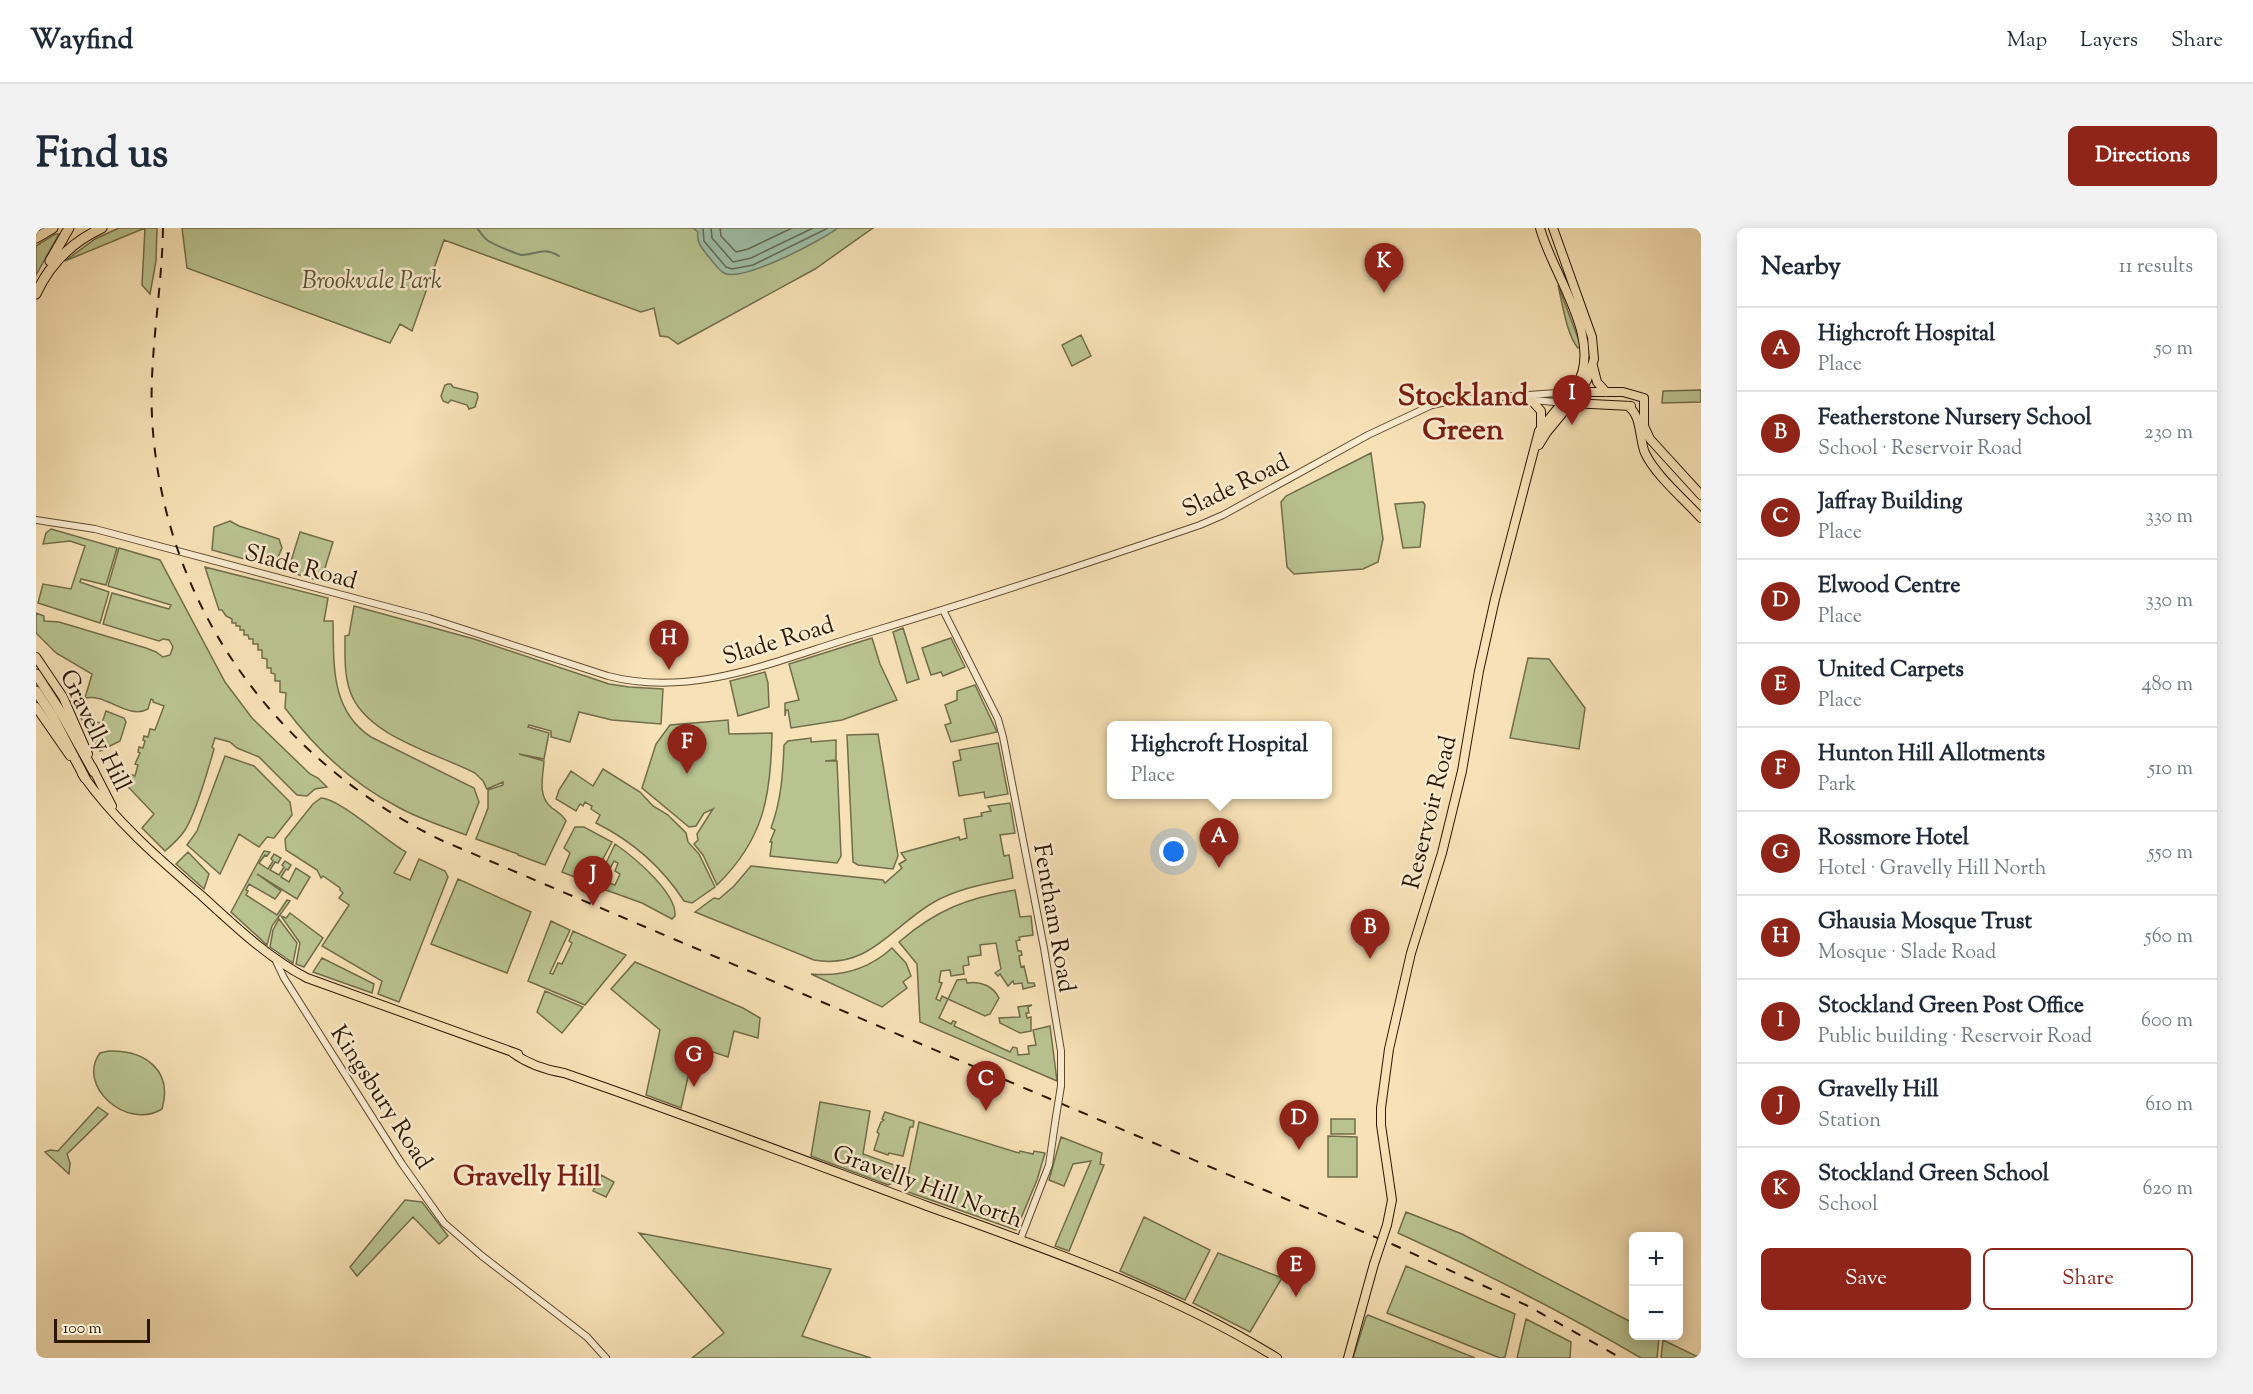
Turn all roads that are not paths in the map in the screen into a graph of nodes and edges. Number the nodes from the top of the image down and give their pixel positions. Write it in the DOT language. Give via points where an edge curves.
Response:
graph roads {
  1 [pos="69,228"];
  2 [pos="102,228"];
  3 [pos="1540,228"];
  4 [pos="1553,228"];
  5 [pos="48,229"];
  6 [pos="36,232"];
  7 [pos="36,238"];
  8 [pos="36,287"];
  9 [pos="36,294"];
  10 [pos="1593,364"];
  11 [pos="1576,392"];
  12 [pos="1606,392"];
  13 [pos="1506,397"];
  14 [pos="1532,401"];
  15 [pos="1561,403"];
  16 [pos="1571,403"];
  17 [pos="1628,406"];
  18 [pos="1646,407"];
  19 [pos="1540,428"];
  20 [pos="1536,450"];
  21 [pos="1701,495"];
  22 [pos="1701,518"];
  23 [pos="36,520"];
  24 [pos="943,610"];
  25 [pos="36,657"];
  26 [pos="36,674"];
  27 [pos="36,691"];
  28 [pos="36,707"];
  29 [pos="94,772"];
  30 [pos="85,778"];
  31 [pos="121,821"];
  32 [pos="276,961"];
  33 [pos="537,1063"];
  34 [pos="1020,1240"];
  35 [pos="1274,1357"];
  36 [pos="606,1358"];
  37 [pos="1348,1358"];
  1 -- 8 [label="highway"];
  2 -- 9 [label="highway" via="77,241 60,256"];
  3 -- 11 [label="main road" via="1585,343 1584,369"];
  4 -- 10 [label="main road" via="1592,337"];
  5 -- 6 [label="highway"];
  5 -- 7 [label="highway"];
  10 -- 11 [label="main road"];
  10 -- 12 [label="main road" via="1596,380"];
  11 -- 12 [label="main road"];
  11 -- 13 [label="street, Slade Road"];
  11 -- 15 [label="main road, Reservoir Road"];
  11 -- 16 [label="main road, Reservoir Road"];
  12 -- 18 [label="main road" via="1642,396"];
  13 -- 14 [label="street, Slade Road"];
  13 -- 24 [label="street, Slade Road" via="1432,405 1200,525"];
  14 -- 15 [label="street, Slade Road"];
  14 -- 19 [label="main road" via="1540,411"];
  15 -- 16 [label="street, Slade Road"];
  15 -- 19 [label="main road, Reservoir Road"];
  16 -- 17 [label="main road"];
  16 -- 20 [label="main road, Reservoir Road"];
  17 -- 18 [label="main road"];
  17 -- 22 [label="main road" via="1636,415 1650,461"];
  18 -- 21 [label="main road" via="1644,426 1650,439"];
  19 -- 20 [label="main road, Reservoir Road"];
  20 -- 37 [label="main road, Reservoir Road, bridge" via="1495,599 1442,853 1415,937 1389,1049 1381,1125 1392,1194 1391,1212"];
  23 -- 24 [label="street, Slade Road" via="95,529 429,618 623,680 674,683 714,678"];
  24 -- 34 [label="street, Fentham Road, bridge" via="1003,736 1060,1051 1061,1086 1049,1165"];
  25 -- 29 [label="main road, Gravelly Hill" via="63,697"];
  26 -- 29 [label="highway"];
  27 -- 30 [label="highway"];
  28 -- 30 [label="main road, Gravelly Hill"];
  29 -- 31 [label="main road, Gravelly Hill"];
  30 -- 31 [label="main road, Gravelly Hill"];
  31 -- 32 [label="main road, Gravelly Hill"];
  32 -- 33 [label="main road, Gravelly Hill" via="307,978"];
  32 -- 36 [label="street, Kingsbury Road" via="402,1164 444,1223 579,1330"];
  33 -- 34 [label="main road, Gravelly Hill North"];
  34 -- 35 [label="main road, Gravelly Hill North" via="1181,1306"];
}
